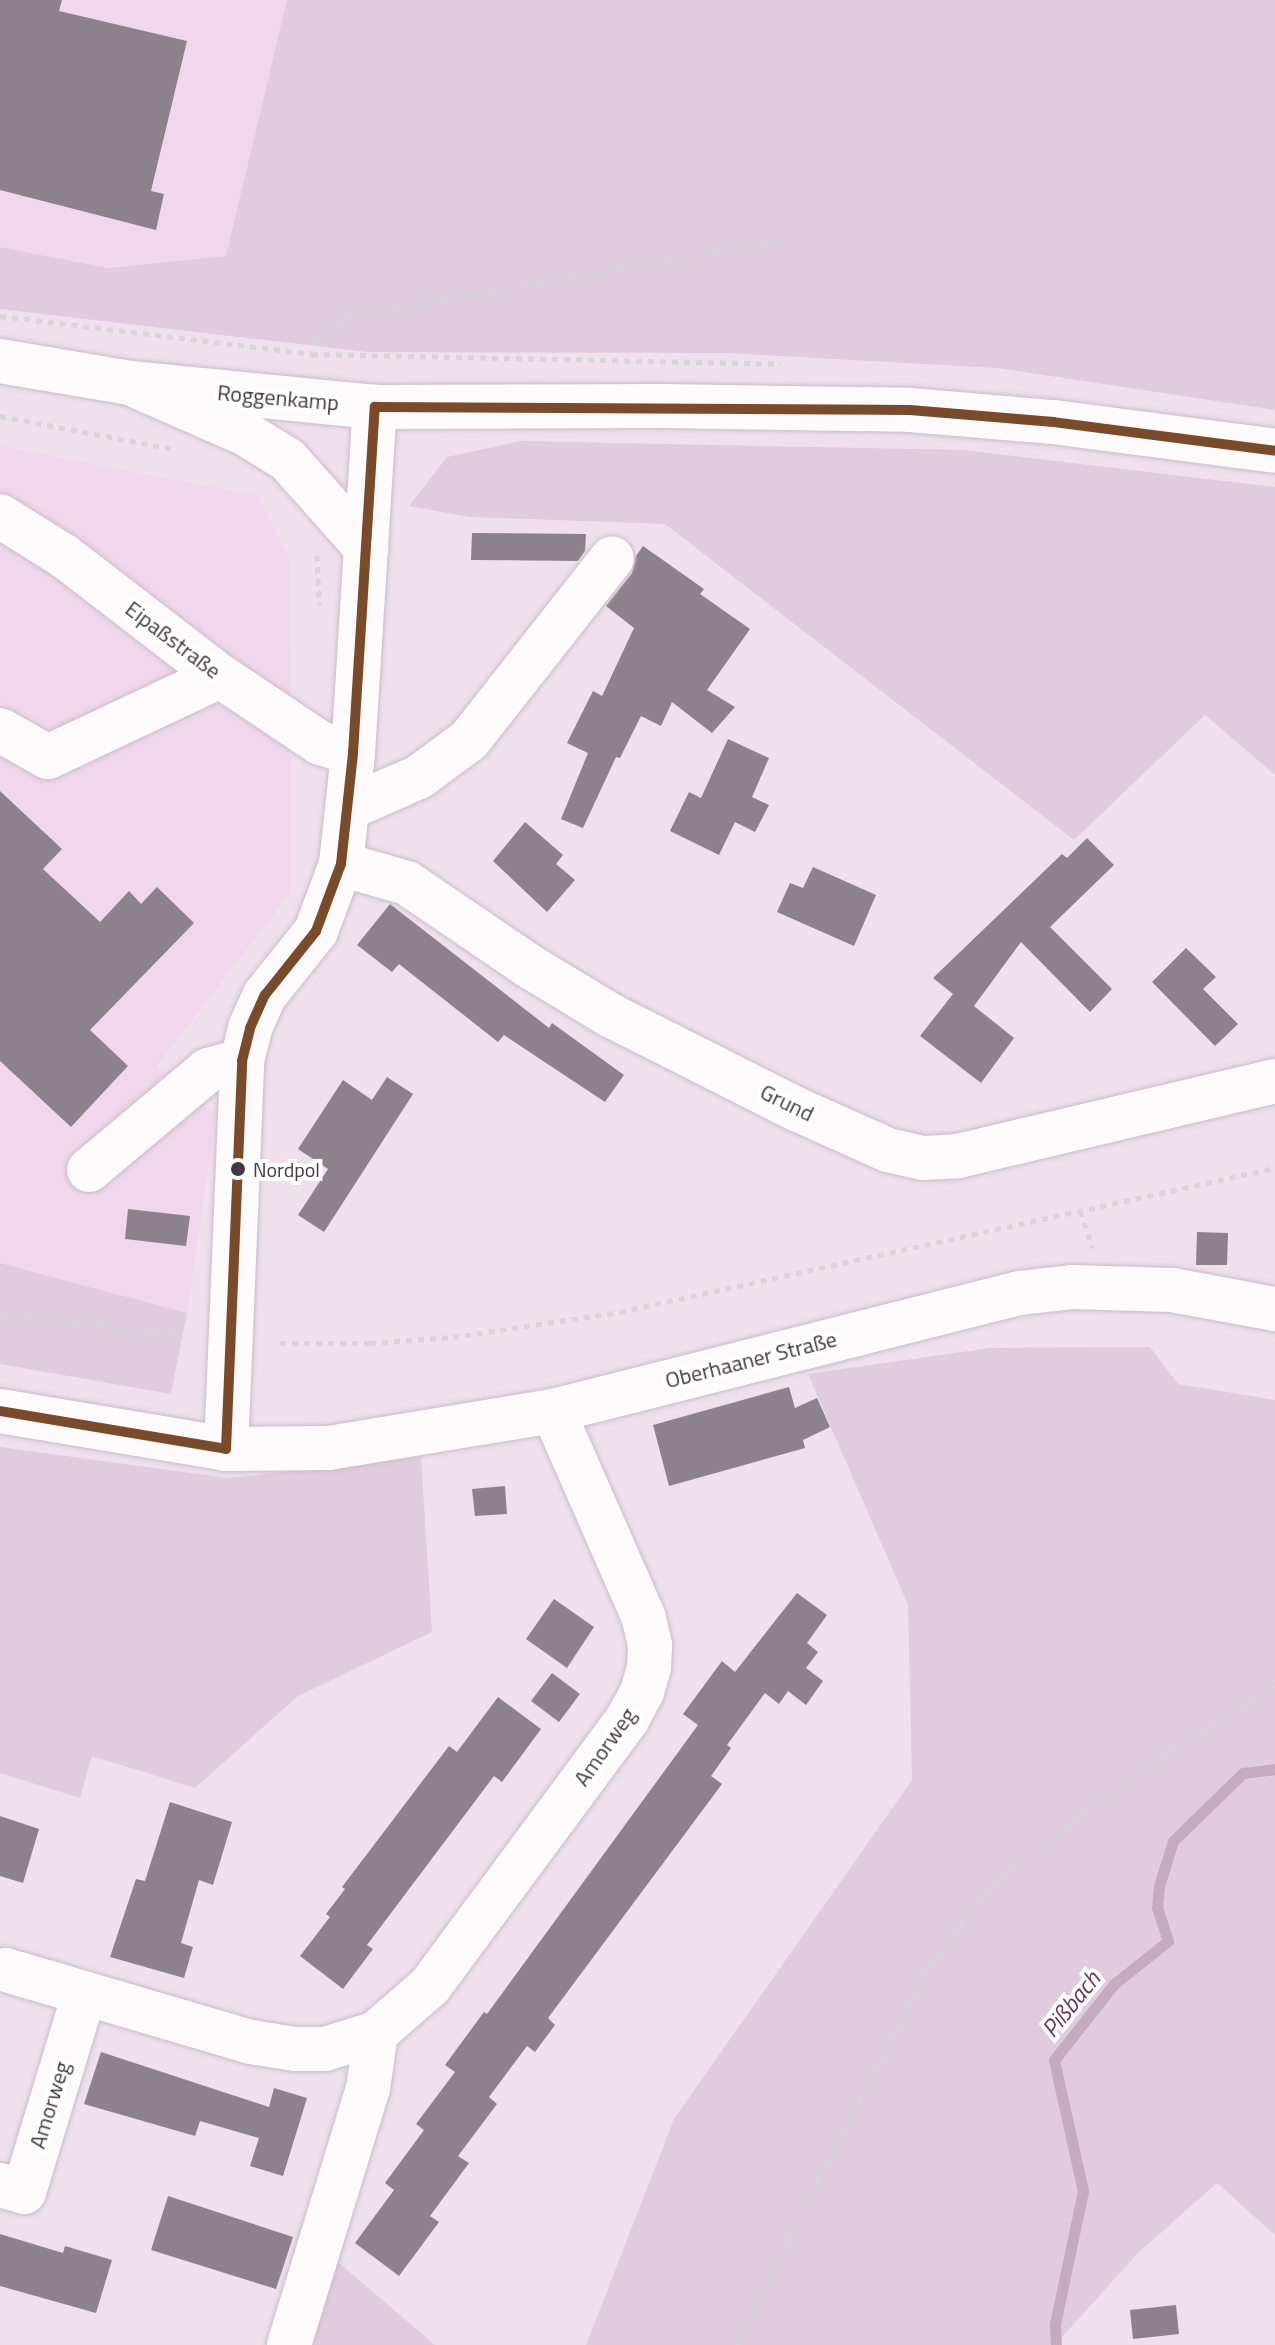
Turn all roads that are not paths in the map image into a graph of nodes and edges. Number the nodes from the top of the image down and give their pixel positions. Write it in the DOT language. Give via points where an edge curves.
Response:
graph roads {
  1 [pos="0,361"];
  2 [pos="130,383"];
  3 [pos="375,407"];
  4 [pos="1275,451"];
  5 [pos="0,516"];
  6 [pos="366,548"];
  7 [pos="612,558"];
  8 [pos="220,676"];
  9 [pos="0,730"];
  10 [pos="353,753"];
  11 [pos="348,808"];
  12 [pos="341,864"];
  13 [pos="242,1061"];
  14 [pos="1275,1081"];
  15 [pos="89,1170"];
  16 [pos="1275,1309"];
  17 [pos="0,1411"];
  18 [pos="553,1411"];
  19 [pos="226,1449"];
  20 [pos="6,1970"];
  21 [pos="84,1994"];
  22 [pos="376,2033"];
  23 [pos="0,2185"];
  24 [pos="289,2345"];
  1 -- 2 [label="street, Roggenkamp"];
  2 -- 3 [label="street, Roggenkamp"];
  2 -- 6 [label="street" via="246,434 288,460"];
  3 -- 4 [label="street, Roggenkamp" via="910,410 1068,423"];
  3 -- 6 [label="street"];
  5 -- 8 [label="street, Eipaßstraße" via="64,556"];
  6 -- 10 [label="street"];
  7 -- 11 [label="street" via="469,740 419,777"];
  8 -- 9 [label="street" via="48,757"];
  8 -- 10 [label="street, Eipaßstraße" via="320,743"];
  10 -- 11 [label="street"];
  11 -- 12 [label="street"];
  12 -- 13 [label="street" via="316,931 265,995"];
  12 -- 14 [label="street, Grund" via="407,883 610,1015 888,1150 923,1158 958,1156"];
  13 -- 15 [label="street" via="208,1070"];
  13 -- 19 [label="street"];
  16 -- 18 [label="street, Oberhaaner Straße" via="1172,1290 1072,1287 1020,1293"];
  17 -- 19 [label="street"];
  18 -- 19 [label="street, Oberhaaner Straße" via="329,1448"];
  18 -- 22 [label="street, Amorweg" via="644,1618 650,1645 646,1679 627,1720 430,1986"];
  20 -- 21 [label="street, Amorweg"];
  21 -- 22 [label="street, Amorweg" via="251,2042 295,2049 325,2049"];
  21 -- 23 [label="street, Amorweg" via="24,2192"];
  22 -- 24 [label="street" via="368,2089"];
}
